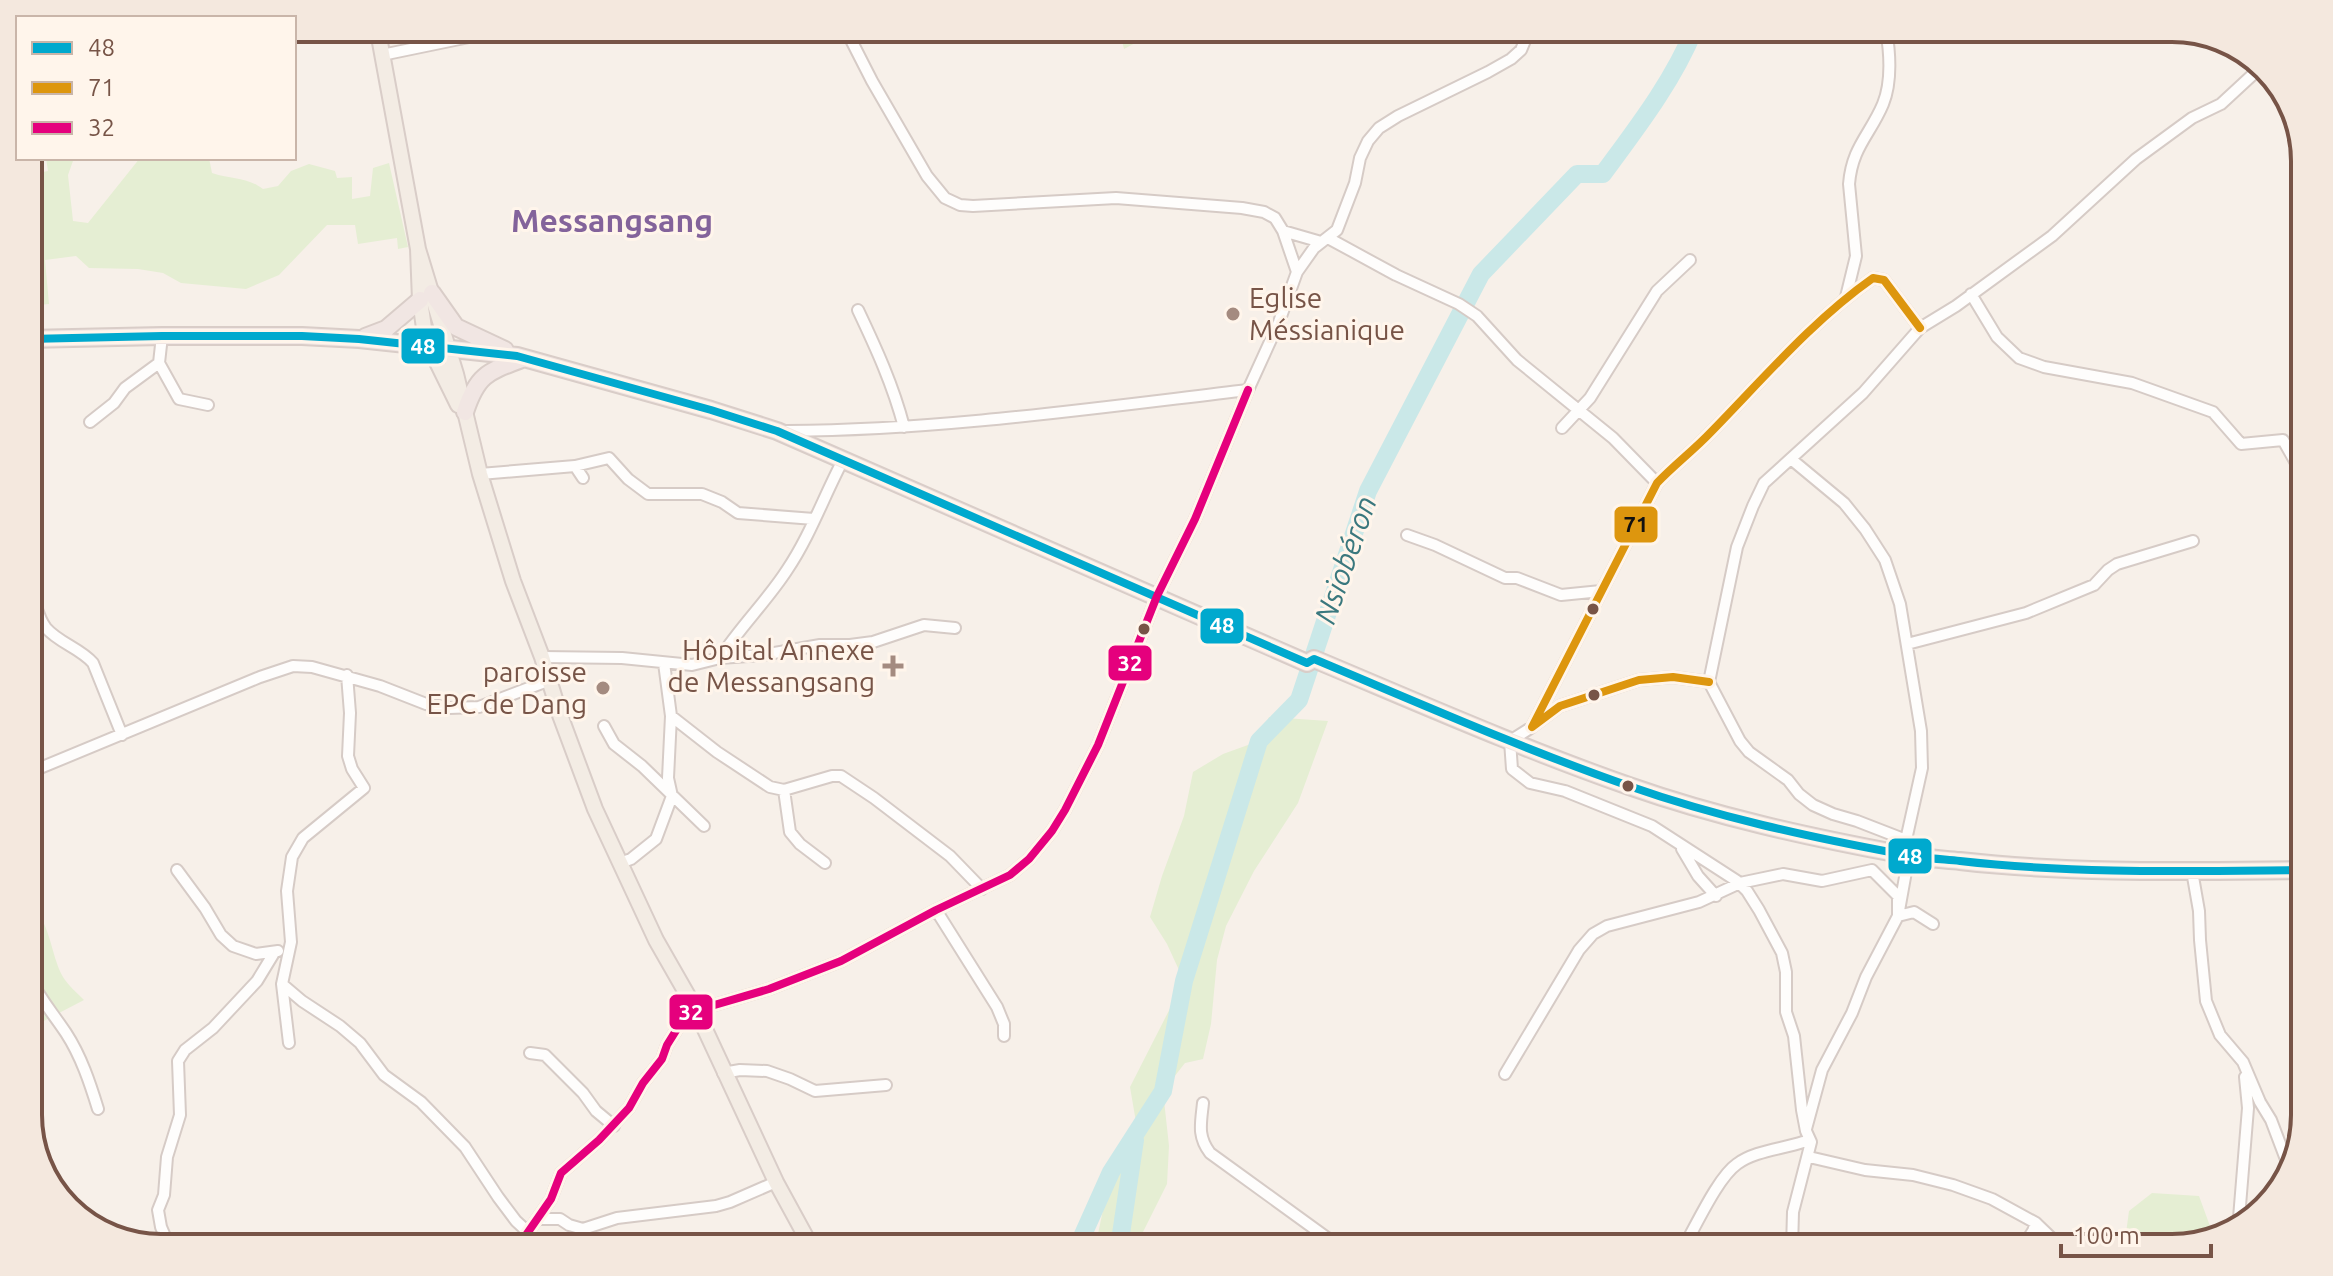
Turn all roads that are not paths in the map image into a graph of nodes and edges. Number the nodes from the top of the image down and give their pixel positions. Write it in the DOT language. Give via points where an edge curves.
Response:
graph roads {
  1 [pos="380,42"];
  2 [pos="445,42"];
  3 [pos="852,42"];
  4 [pos="1524,42"];
  5 [pos="1888,42"];
  6 [pos="382,55"];
  7 [pos="2253,75"];
  8 [pos="1283,231"];
  9 [pos="1324,240"];
  10 [pos="1690,260"];
  11 [pos="1297,272"];
  12 [pos="1971,294"];
  13 [pos="426,296"];
  14 [pos="1846,297"];
  15 [pos="858,310"];
  16 [pos="1920,328"];
  17 [pos="162,336"];
  18 [pos="42,339"];
  19 [pos="359,339"];
  20 [pos="429,346"];
  21 [pos="449,349"];
  22 [pos="521,357"];
  23 [pos="159,363"];
  24 [pos="1248,390"];
  25 [pos="208,405"];
  26 [pos="1580,411"];
  27 [pos="466,416"];
  28 [pos="90,422"];
  29 [pos="904,427"];
  30 [pos="1562,428"];
  31 [pos="777,431"];
  32 [pos="2291,454"];
  33 [pos="1791,459"];
  34 [pos="843,460"];
  35 [pos="575,466"];
  36 [pos="480,474"];
  37 [pos="583,478"];
  38 [pos="1657,483"];
  39 [pos="814,519"];
  40 [pos="1407,535"];
  41 [pos="2193,541"];
  42 [pos="1601,591"];
  43 [pos="1157,596"];
  44 [pos="42,622"];
  45 [pos="955,628"];
  46 [pos="1907,644"];
  47 [pos="542,657"];
  48 [pos="720,658"];
  49 [pos="664,663"];
  50 [pos="347,675"];
  51 [pos="550,680"];
  52 [pos="1709,682"];
  53 [pos="671,716"];
  54 [pos="604,726"];
  55 [pos="1532,727"];
  56 [pos="122,735"];
  57 [pos="1510,741"];
  58 [pos="42,767"];
  59 [pos="784,790"];
  60 [pos="672,796"];
  61 [pos="704,826"];
  62 [pos="1681,847"];
  63 [pos="1906,850"];
  64 [pos="620,863"];
  65 [pos="825,863"];
  66 [pos="177,870"];
  67 [pos="2291,870"];
  68 [pos="2192,871"];
  69 [pos="1740,883"];
  70 [pos="982,889"];
  71 [pos="1716,896"];
  72 [pos="936,910"];
  73 [pos="1898,916"];
  74 [pos="1933,924"];
  75 [pos="291,942"];
  76 [pos="274,953"];
  77 [pos="282,984"];
  78 [pos="42,1002"];
  79 [pos="696,1010"];
  80 [pos="1004,1036"];
  81 [pos="289,1043"];
  82 [pos="530,1053"];
  83 [pos="2243,1062"];
  84 [pos="723,1073"];
  85 [pos="1505,1074"];
  86 [pos="886,1085"];
  87 [pos="1203,1103"];
  88 [pos="98,1109"];
  89 [pos="614,1126"];
  90 [pos="1806,1131"];
  91 [pos="1811,1142"];
  92 [pos="2285,1152"];
  93 [pos="1809,1157"];
  94 [pos="776,1182"];
  95 [pos="551,1199"];
  96 [pos="2239,1213"];
  97 [pos="538,1219"];
  98 [pos="560,1219"];
  99 [pos="2036,1223"];
  100 [pos="529,1233"];
  101 [pos="162,1234"];
  102 [pos="804,1234"];
  103 [pos="1322,1234"];
  104 [pos="1691,1234"];
  105 [pos="1792,1234"];
  106 [pos="2031,1234"];
  107 [pos="2047,1234"];
  1 -- 6 [label="main road"];
  2 -- 6 [label="street"];
  3 -- 8 [label="street" via="918,162 945,198 960,205 1106,198 1242,208 1275,218"];
  4 -- 9 [label="street" via="1502,64 1379,128 1364,148 1337,230"];
  5 -- 14 [label="street" via="1887,90 1850,172 1856,256"];
  6 -- 13 [label="main road"];
  7 -- 12 [label="street" via="2221,104 2160,139 2052,236"];
  8 -- 9 [label="street"];
  8 -- 11 [label="street"];
  9 -- 11 [label="street"];
  9 -- 26 [label="street" via="1477,316 1517,360"];
  10 -- 26 [label="street" via="1657,291"];
  11 -- 24 [label="street"];
  12 -- 16 [label="street"];
  12 -- 32 [label="street" via="1997,337 2019,358 2132,383 2213,412 2241,444 2283,440"];
  13 -- 19 [label="highway" via="386,329"];
  13 -- 20 [label="main road"];
  13 -- 21 [label="main road"];
  13 -- 22 [label="highway" via="456,327"];
  14 -- 16 [label="street" via="1873,278 1884,280"];
  14 -- 38 [label="street"];
  15 -- 29 [label="street" via="884,365"];
  16 -- 33 [label="street" via="1863,393"];
  17 -- 18 [label="highway"];
  17 -- 19 [label="highway"];
  17 -- 23 [label="street"];
  19 -- 20 [label="highway"];
  20 -- 21 [label="highway"];
  20 -- 27 [label="main road"];
  21 -- 22 [label="highway"];
  21 -- 27 [label="main road"];
  22 -- 27 [label="highway" via="478,382"];
  22 -- 31 [label="highway"];
  23 -- 25 [label="street" via="179,399"];
  23 -- 28 [label="street"];
  24 -- 29 [label="street"];
  24 -- 43 [label="street"];
  26 -- 30 [label="street"];
  26 -- 38 [label="street"];
  27 -- 36 [label="main road"];
  29 -- 31 [label="street"];
  31 -- 34 [label="highway"];
  33 -- 46 [label="street" via="1844,503 1885,560"];
  33 -- 52 [label="street" via="1764,483 1737,547"];
  34 -- 39 [label="street"];
  34 -- 43 [label="highway"];
  35 -- 36 [label="street"];
  35 -- 37 [label="street"];
  35 -- 39 [label="street" via="609,458 648,494 702,494 738,513"];
  36 -- 47 [label="main road"];
  38 -- 42 [label="street"];
  39 -- 48 [label="street" via="788,570"];
  40 -- 42 [label="street" via="1505,578 1561,595"];
  41 -- 46 [label="street" via="2117,564 2094,585 2026,613"];
  42 -- 55 [label="street"];
  43 -- 57 [label="highway"];
  43 -- 70 [label="street" via="1098,745 1065,810 1029,859"];
  44 -- 56 [label="street" via="93,663"];
  45 -- 48 [label="street" via="924,625 873,642"];
  46 -- 63 [label="street" via="1922,768"];
  47 -- 49 [label="street"];
  47 -- 51 [label="main road"];
  48 -- 49 [label="street" via="692,665"];
  49 -- 53 [label="street"];
  50 -- 51 [label="street" via="449,708 479,707"];
  50 -- 56 [label="street" via="312,667 284,668"];
  50 -- 75 [label="street" via="348,756 364,788 303,838 292,857 287,891"];
  51 -- 64 [label="main road" via="595,809"];
  52 -- 55 [label="street" via="1639,680 1560,706"];
  52 -- 63 [label="street" via="1749,752 1806,799"];
  53 -- 59 [label="street" via="770,787"];
  53 -- 60 [label="street"];
  54 -- 60 [label="street" via="614,744"];
  55 -- 57 [label="street"];
  56 -- 58 [label="street"];
  57 -- 62 [label="street" via="1512,769 1530,783 1626,814"];
  57 -- 63 [label="highway" via="1704,809"];
  59 -- 65 [label="street" via="790,832"];
  59 -- 70 [label="street" via="841,776 950,856"];
  60 -- 61 [label="street"];
  60 -- 64 [label="street" via="656,839"];
  62 -- 69 [label="street"];
  62 -- 71 [label="street"];
  63 -- 68 [label="highway" via="2022,868"];
  63 -- 73 [label="street"];
  64 -- 79 [label="main road"];
  66 -- 76 [label="street" via="233,946 256,954"];
  67 -- 68 [label="highway"];
  68 -- 83 [label="street" via="2206,1001 2220,1035"];
  69 -- 71 [label="street"];
  69 -- 73 [label="street" via="1783,874 1822,881 1872,870 1898,896"];
  69 -- 90 [label="street" via="1782,953"];
  70 -- 72 [label="street"];
  71 -- 85 [label="street" via="1593,934"];
  72 -- 79 [label="street" via="801,978"];
  72 -- 80 [label="street" via="997,1007"];
  73 -- 74 [label="street" via="1914,912"];
  73 -- 90 [label="street" via="1822,1070"];
  75 -- 76 [label="street"];
  75 -- 77 [label="street"];
  76 -- 101 [label="street" via="257,981 178,1061 180,1115 158,1210"];
  77 -- 81 [label="street"];
  77 -- 100 [label="street" via="360,1043 384,1075 454,1135"];
  78 -- 88 [label="street" via="67,1034"];
  79 -- 84 [label="main road"];
  79 -- 89 [label="street" via="683,1017 662,1059"];
  82 -- 89 [label="street" via="545,1055"];
  83 -- 92 [label="street"];
  83 -- 96 [label="street" via="2248,1108"];
  84 -- 86 [label="street" via="767,1071 815,1091"];
  84 -- 94 [label="main road"];
  87 -- 103 [label="street" via="1200,1134 1210,1153"];
  89 -- 95 [label="street" via="561,1173"];
  90 -- 91 [label="street"];
  91 -- 93 [label="street"];
  91 -- 104 [label="street" via="1737,1164"];
  93 -- 99 [label="street" via="1953,1185"];
  93 -- 105 [label="street" via="1797,1193"];
  94 -- 98 [label="street" via="716,1206 617,1218 583,1229"];
  94 -- 102 [label="main road"];
  95 -- 97 [label="street"];
  95 -- 98 [label="street"];
  97 -- 98 [label="street"];
  97 -- 100 [label="street"];
  99 -- 106 [label="street"];
  99 -- 107 [label="street"];
}
